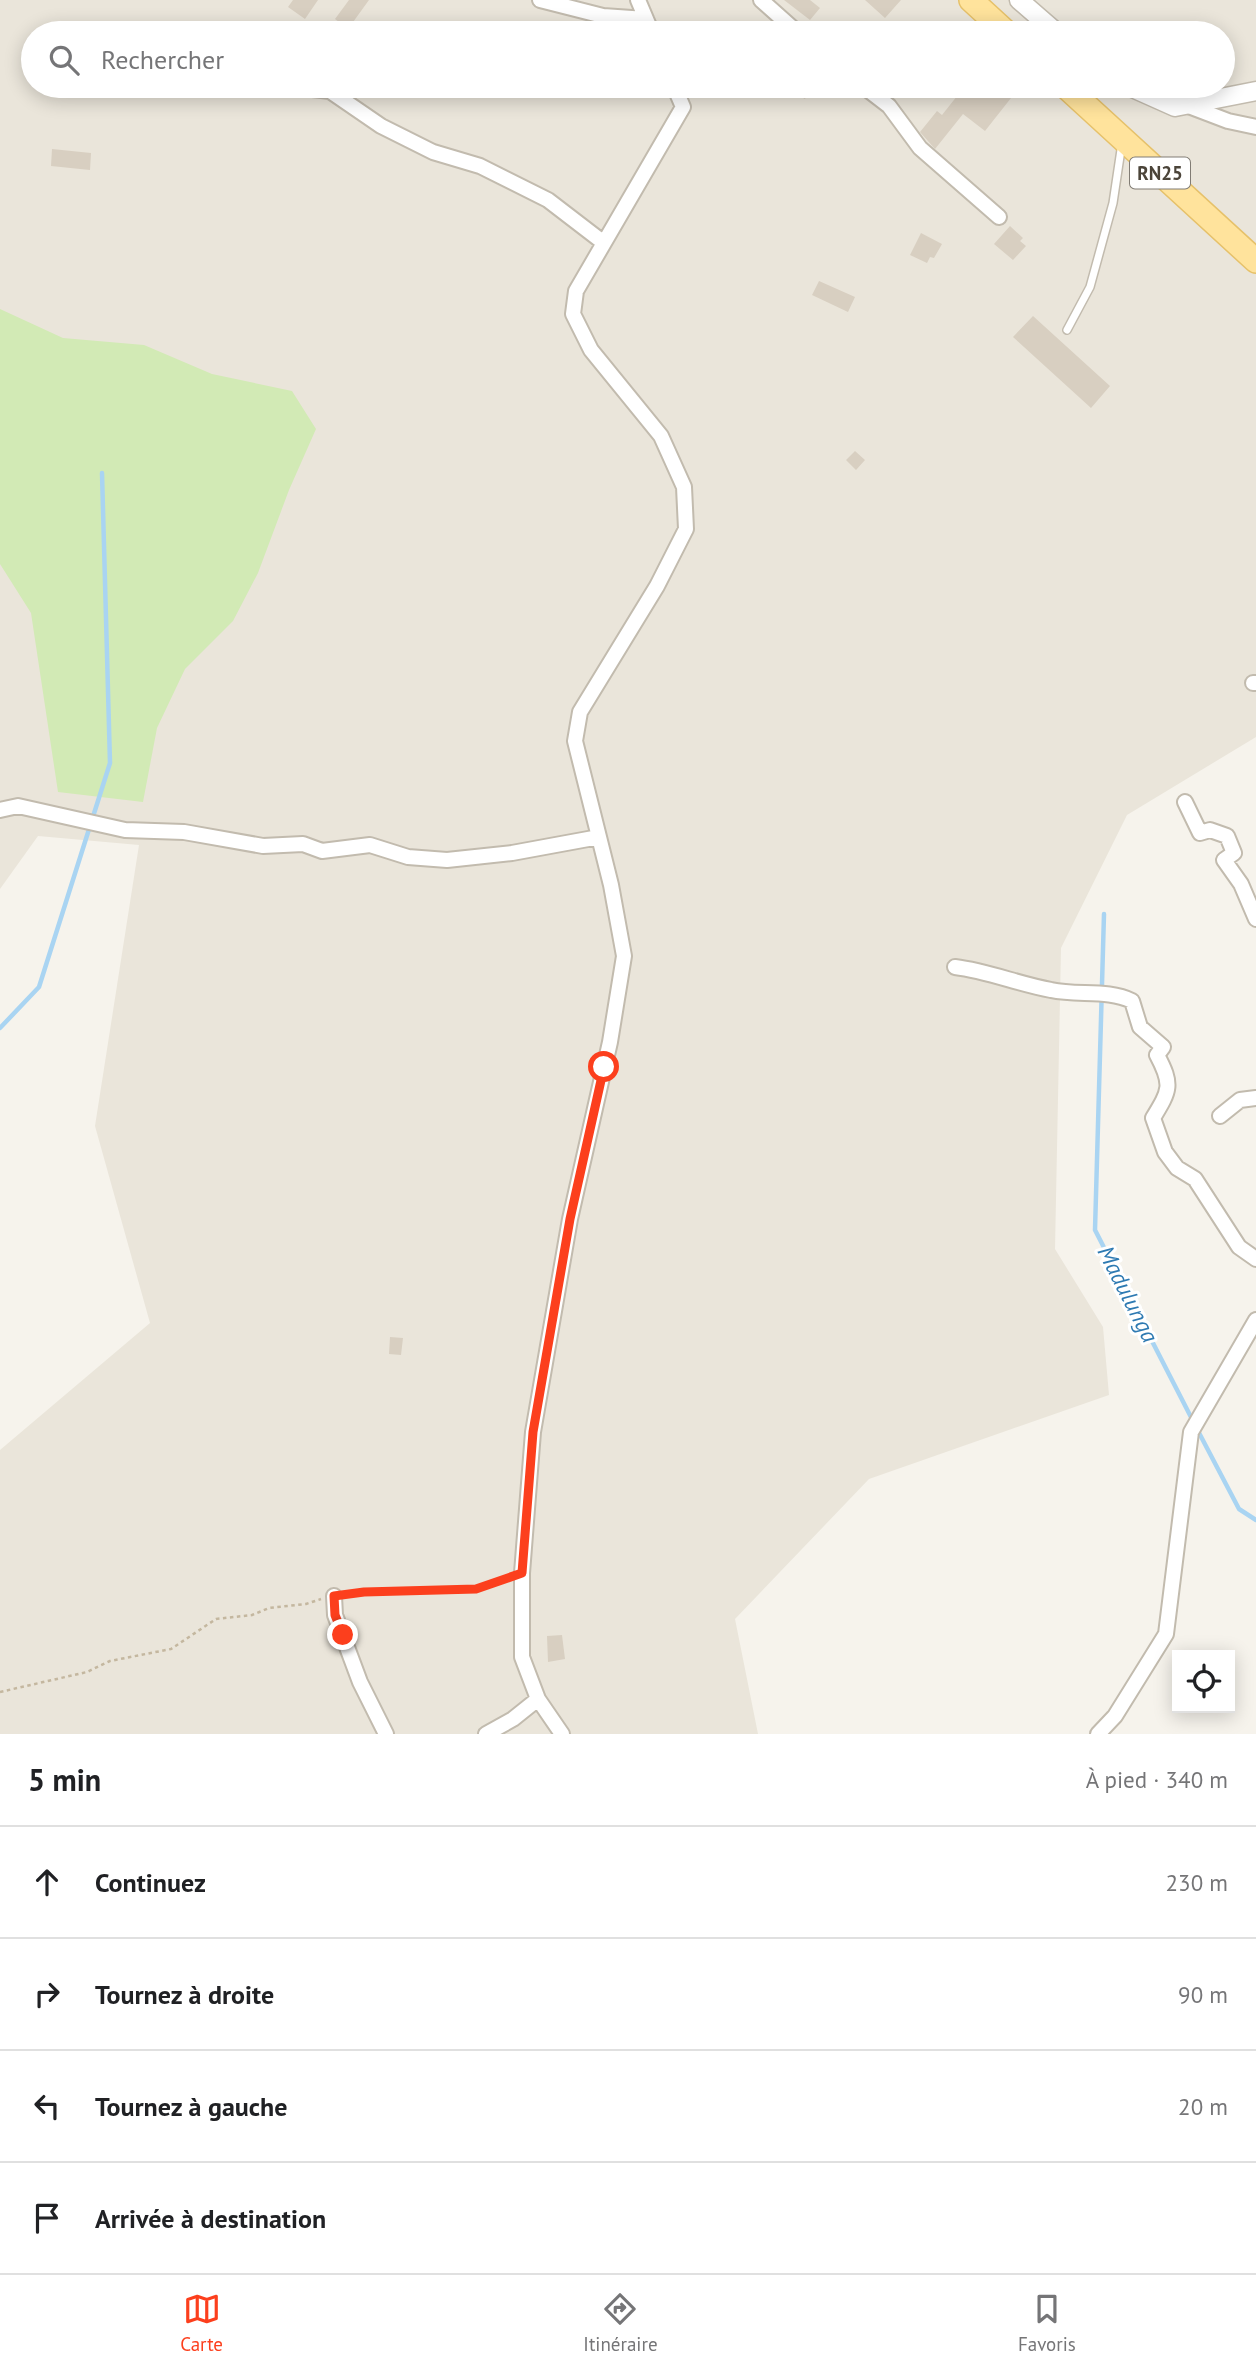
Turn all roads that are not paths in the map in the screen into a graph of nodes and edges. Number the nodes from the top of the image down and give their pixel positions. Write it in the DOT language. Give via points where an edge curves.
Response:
graph roads {
  1 [pos="540,0"];
  2 [pos="638,0"];
  3 [pos="761,0"];
  4 [pos="971,0"];
  5 [pos="1019,0"];
  6 [pos="646,19"];
  7 [pos="785,21"];
  8 [pos="994,21"];
  9 [pos="1043,21"];
  10 [pos="1256,91"];
  11 [pos="1235,95"];
  12 [pos="341,98"];
  13 [pos="679,98"];
  14 [pos="879,98"];
  15 [pos="1078,98"];
  16 [pos="1155,98"];
  17 [pos="1221,98"];
  18 [pos="1186,105"];
  19 [pos="1256,127"];
  20 [pos="1122,139"];
  21 [pos="999,217"];
  22 [pos="604,243"];
  23 [pos="1256,261"];
  24 [pos="1067,330"];
  25 [pos="1185,802"];
  26 [pos="0,810"];
  27 [pos="599,837"];
  28 [pos="1256,919"];
  29 [pos="955,967"];
  30 [pos="1256,1098"];
  31 [pos="1220,1116"];
  32 [pos="1256,1259"];
  33 [pos="1256,1320"];
  34 [pos="334,1596"];
  35 [pos="538,1699"];
  36 [pos="386,1734"];
  37 [pos="486,1734"];
  38 [pos="562,1734"];
  39 [pos="1098,1734"];
  1 -- 6 [label="street" via="603,16"];
  2 -- 6 [label="street"];
  3 -- 7 [label="street"];
  4 -- 8 [label="main road"];
  5 -- 9 [label="street"];
  10 -- 11 [label="street"];
  12 -- 22 [label="street" via="433,152 480,166 548,200"];
  13 -- 22 [label="street" via="682,107"];
  14 -- 21 [label="street" via="920,148"];
  15 -- 20 [label="main road, RN25"];
  16 -- 18 [label="street" via="1175,107"];
  17 -- 18 [label="street"];
  18 -- 19 [label="street"];
  20 -- 23 [label="main road, RN25"];
  20 -- 24 [label="lane" via="1113,203 1090,287"];
  22 -- 27 [label="street" via="576,291 573,314 591,350 661,436 684,487 687,528 580,712 575,741"];
  25 -- 28 [label="street" via="1200,833 1227,835 1234,853 1224,860 1241,884"];
  26 -- 27 [label="street" via="18,806 125,830 184,832 263,846 303,844 322,851 370,845 408,857 447,860"];
  27 -- 35 [label="street" via="624,956 610,1042 570,1219 533,1432 522,1573 522,1657"];
  29 -- 32 [label="street" via="983,970 1054,991 1118,994 1132,1001 1140,1027 1163,1046 1157,1055 1169,1077 1168,1093 1153,1118 1165,1152 1177,1168 1195,1180 1239,1247"];
  30 -- 31 [label="street" via="1240,1100"];
  33 -- 39 [label="street" via="1191,1432 1166,1634 1115,1716"];
  34 -- 36 [label="street" via="335,1615 360,1682"];
  35 -- 37 [label="street"];
  35 -- 38 [label="street"];
}
